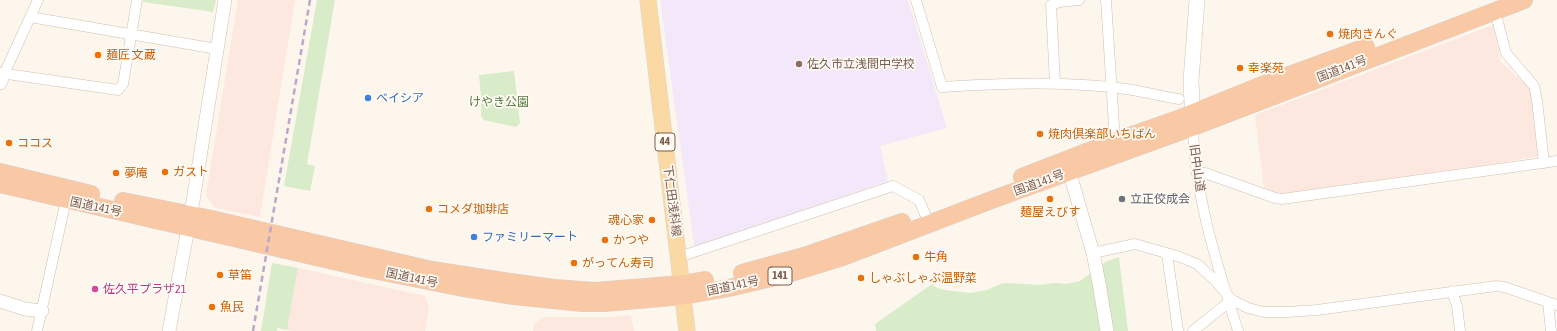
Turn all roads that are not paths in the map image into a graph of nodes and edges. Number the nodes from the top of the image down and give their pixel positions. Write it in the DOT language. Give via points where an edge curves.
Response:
graph roads {
  1 [pos="38,0"];
  2 [pos="137,0"];
  3 [pos="225,0"];
  4 [pos="648,0"];
  5 [pos="916,0"];
  6 [pos="1079,0"];
  7 [pos="1106,0"];
  8 [pos="1197,0"];
  9 [pos="1524,0"];
  10 [pos="1496,6"];
  11 [pos="30,17"];
  12 [pos="131,34"];
  13 [pos="217,49"];
  14 [pos="1,77"];
  15 [pos="1055,84"];
  16 [pos="1111,87"];
  17 [pos="1179,99"];
  18 [pos="1193,120"];
  19 [pos="1115,141"];
  20 [pos="1557,161"];
  21 [pos="1544,163"];
  22 [pos="1068,166"];
  23 [pos="1197,171"];
  24 [pos="0,172"];
  25 [pos="0,184"];
  26 [pos="66,200"];
  27 [pos="925,214"];
  28 [pos="189,221"];
  29 [pos="1093,253"];
  30 [pos="1167,254"];
  31 [pos="679,257"];
  32 [pos="682,290"];
  33 [pos="1452,291"];
  34 [pos="1228,298"];
  35 [pos="0,301"];
  36 [pos="1552,304"];
  37 [pos="42,311"];
  38 [pos="37,331"];
  39 [pos="169,331"];
  40 [pos="687,331"];
  41 [pos="1107,331"];
  42 [pos="1178,331"];
  43 [pos="1193,331"];
  44 [pos="1238,331"];
  45 [pos="1460,331"];
  46 [pos="1552,331"];
  1 -- 11 [label="street"];
  2 -- 12 [label="street"];
  3 -- 13 [label="street"];
  4 -- 31 [label="main road, 下仁田浅科線 / 44"];
  5 -- 15 [label="street" via="942,87 991,83"];
  6 -- 15 [label="street" via="1051,5"];
  7 -- 16 [label="street"];
  8 -- 18 [label="main road, 旧中山道" via="1191,81"];
  9 -- 10 [label="highway, 国道141号 / 141"];
  10 -- 18 [label="highway, 国道141号 / 141"];
  10 -- 21 [label="street" via="1506,53 1534,86"];
  11 -- 12 [label="street"];
  11 -- 14 [label="street"];
  12 -- 13 [label="street"];
  12 -- 14 [label="street" via="123,84 118,90"];
  13 -- 28 [label="street"];
  15 -- 16 [label="street"];
  16 -- 17 [label="street"];
  16 -- 19 [label="street"];
  18 -- 19 [label="highway, 国道141号 / 141"];
  18 -- 22 [label="highway, 国道141号 / 141"];
  18 -- 23 [label="street, 旧中山道"];
  19 -- 22 [label="highway, 国道141号 / 141"];
  20 -- 21 [label="street"];
  21 -- 23 [label="street" via="1282,199"];
  22 -- 27 [label="highway, 国道141号 / 141"];
  22 -- 29 [label="street"];
  22 -- 32 [label="highway, 国道141号 / 141" via="809,268 729,288"];
  23 -- 34 [label="street, 旧中山道" via="1212,251"];
  24 -- 28 [label="highway, 国道141号 / 141"];
  25 -- 26 [label="highway, 国道141号 / 141"];
  26 -- 28 [label="highway, 国道141号 / 141"];
  26 -- 37 [label="street"];
  27 -- 31 [label="street" via="919,200 892,186"];
  27 -- 32 [label="highway, 国道141号 / 141" via="796,258"];
  28 -- 32 [label="highway, 国道141号 / 141" via="422,280 514,296 582,303 620,302"];
  28 -- 39 [label="street"];
  29 -- 30 [label="street" via="1135,244"];
  29 -- 41 [label="street"];
  30 -- 34 [label="street" via="1180,256 1197,264 1216,281"];
  30 -- 42 [label="street"];
  31 -- 32 [label="main road, 下仁田浅科線 / 44"];
  32 -- 40 [label="main road, 下仁田浅科線 / 44"];
  33 -- 34 [label="street" via="1317,310 1275,313 1248,308"];
  33 -- 36 [label="street" via="1504,287"];
  33 -- 45 [label="street"];
  34 -- 43 [label="street"];
  34 -- 44 [label="street, 旧中山道"];
  35 -- 37 [label="street"];
  36 -- 46 [label="street"];
  37 -- 38 [label="street"];
}
